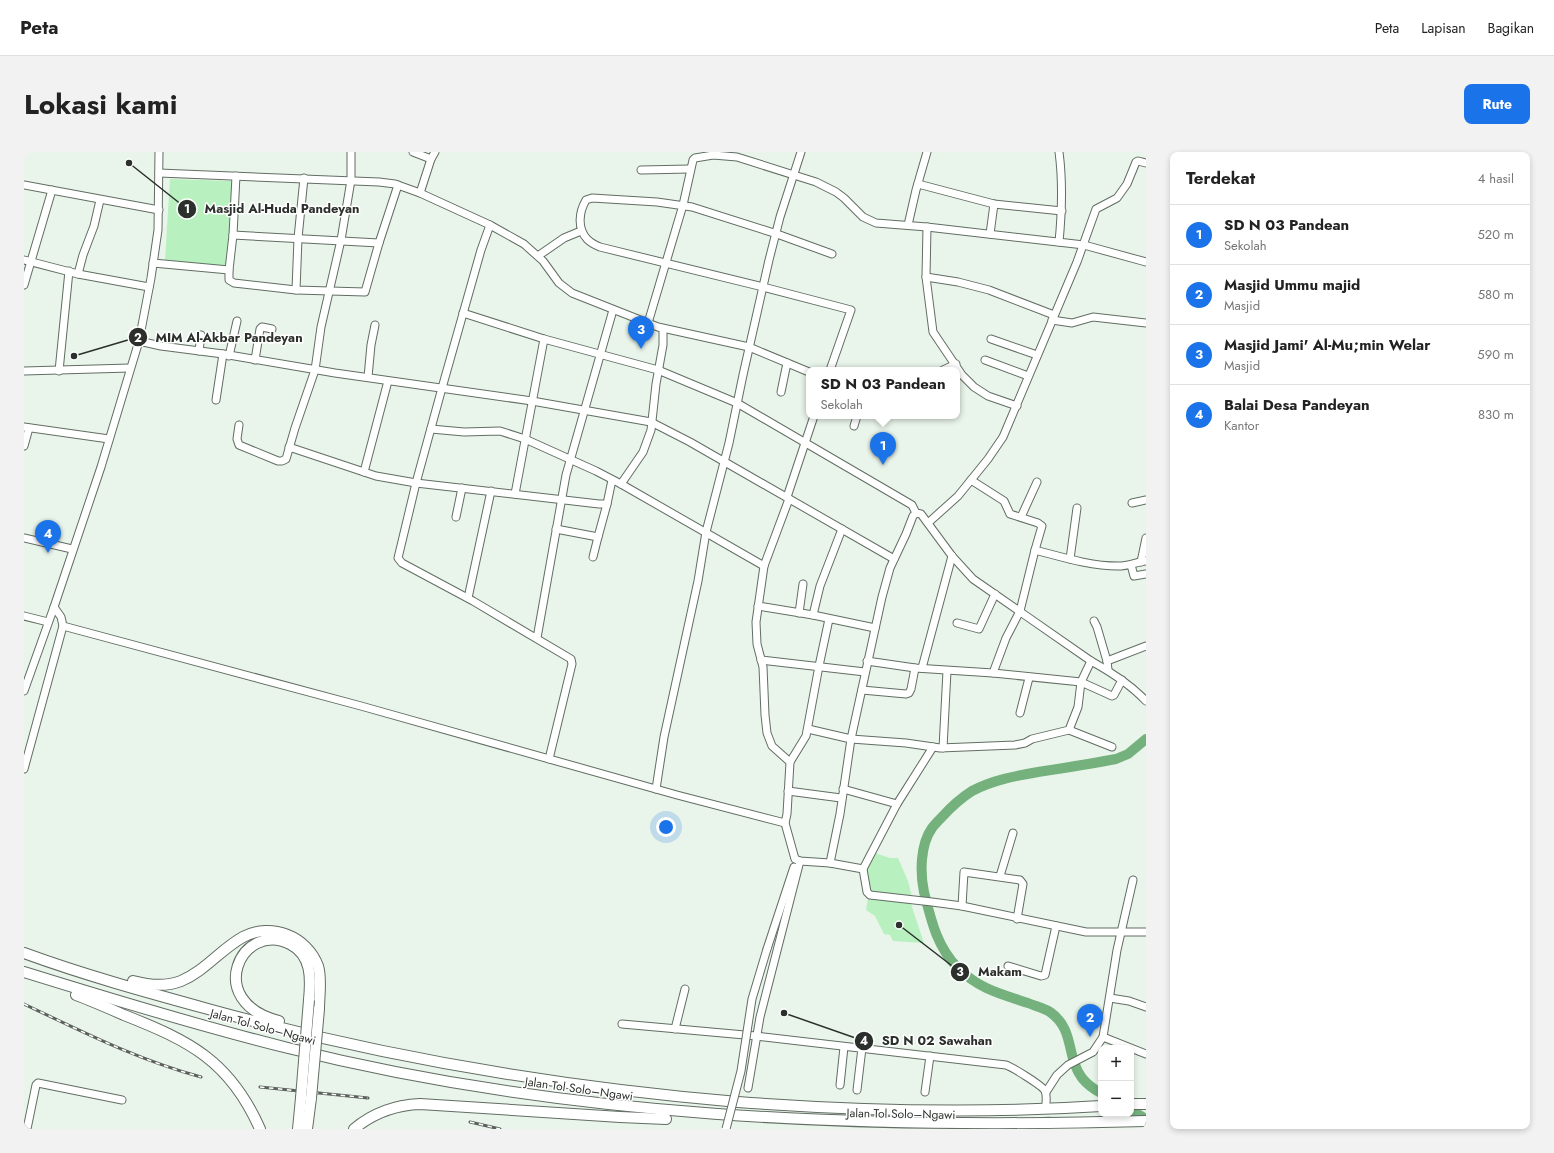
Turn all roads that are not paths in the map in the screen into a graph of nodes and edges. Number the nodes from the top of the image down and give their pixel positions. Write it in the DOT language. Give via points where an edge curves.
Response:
graph roads {
  1 [pos="159,152"];
  2 [pos="351,152"];
  3 [pos="412,152"];
  4 [pos="801,152"];
  5 [pos="927,152"];
  6 [pos="1059,152"];
  7 [pos="433,155"];
  8 [pos="1146,163"];
  9 [pos="690,168"];
  10 [pos="642,170"];
  11 [pos="159,173"];
  12 [pos="794,175"];
  13 [pos="236,176"];
  14 [pos="304,178"];
  15 [pos="351,180"];
  16 [pos="918,184"];
  17 [pos="398,185"];
  18 [pos="24,186"];
  19 [pos="52,190"];
  20 [pos="420,193"];
  21 [pos="100,200"];
  22 [pos="994,204"];
  23 [pos="683,205"];
  24 [pos="159,210"];
  25 [pos="1062,211"];
  26 [pos="490,225"];
  27 [pos="908,225"];
  28 [pos="927,227"];
  29 [pos="581,231"];
  30 [pos="777,234"];
  31 [pos="990,234"];
  32 [pos="232,235"];
  33 [pos="298,238"];
  34 [pos="341,240"];
  35 [pos="379,242"];
  36 [pos="1058,242"];
  37 [pos="1084,245"];
  38 [pos="832,254"];
  39 [pos="538,256"];
  40 [pos="27,261"];
  41 [pos="1146,262"];
  42 [pos="153,263"];
  43 [pos="666,264"];
  44 [pos="229,270"];
  45 [pos="68,271"];
  46 [pos="78,274"];
  47 [pos="926,277"];
  48 [pos="24,285"];
  49 [pos="149,287"];
  50 [pos="763,287"];
  51 [pos="296,290"];
  52 [pos="329,291"];
  53 [pos="613,310"];
  54 [pos="463,313"];
  55 [pos="1053,317"];
  56 [pos="237,321"];
  57 [pos="648,323"];
  58 [pos="1146,323"];
  59 [pos="375,325"];
  60 [pos="272,329"];
  61 [pos="663,329"];
  62 [pos="201,335"];
  63 [pos="544,339"];
  64 [pos="990,339"];
  65 [pos="139,340"];
  66 [pos="749,347"];
  67 [pos="199,351"];
  68 [pos="600,353"];
  69 [pos="226,355"];
  70 [pos="1037,355"];
  71 [pos="255,360"];
  72 [pos="985,360"];
  73 [pos="787,363"];
  74 [pos="956,364"];
  75 [pos="831,367"];
  76 [pos="950,367"];
  77 [pos="958,367"];
  78 [pos="130,368"];
  79 [pos="315,370"];
  80 [pos="658,370"];
  81 [pos="960,370"];
  82 [pos="59,371"];
  83 [pos="806,371"];
  84 [pos="24,372"];
  85 [pos="1028,376"];
  86 [pos="368,377"];
  87 [pos="388,381"];
  88 [pos="442,388"];
  89 [pos="781,392"];
  90 [pos="216,400"];
  91 [pos="532,401"];
  92 [pos="737,403"];
  93 [pos="1017,406"];
  94 [pos="584,410"];
  95 [pos="813,419"];
  96 [pos="856,419"];
  97 [pos="651,422"];
  98 [pos="239,426"];
  99 [pos="854,426"];
  100 [pos="26,427"];
  101 [pos="431,429"];
  102 [pos="109,439"];
  103 [pos="525,440"];
  104 [pos="806,442"];
  105 [pos="24,446"];
  106 [pos="289,447"];
  107 [pos="571,459"];
  108 [pos="724,462"];
  109 [pos="364,472"];
  110 [pos="612,480"];
  111 [pos="971,480"];
  112 [pos="1037,482"];
  113 [pos="416,483"];
  114 [pos="621,484"];
  115 [pos="462,488"];
  116 [pos="491,491"];
  117 [pos="515,494"];
  118 [pos="788,498"];
  119 [pos="562,500"];
  120 [pos="1146,500"];
  121 [pos="1132,503"];
  122 [pos="606,504"];
  123 [pos="1077,508"];
  124 [pos="916,513"];
  125 [pos="456,517"];
  126 [pos="1021,517"];
  127 [pos="928,523"];
  128 [pos="556,529"];
  129 [pos="842,529"];
  130 [pos="706,532"];
  131 [pos="598,536"];
  132 [pos="24,538"];
  133 [pos="1146,538"];
  134 [pos="72,549"];
  135 [pos="1035,550"];
  136 [pos="952,556"];
  137 [pos="593,557"];
  138 [pos="1070,558"];
  139 [pos="894,559"];
  140 [pos="1144,562"];
  141 [pos="1131,565"];
  142 [pos="764,566"];
  143 [pos="1146,574"];
  144 [pos="803,584"];
  145 [pos="995,594"];
  146 [pos="468,598"];
  147 [pos="758,606"];
  148 [pos="54,607"];
  149 [pos="1020,611"];
  150 [pos="799,613"];
  151 [pos="813,615"];
  152 [pos="24,616"];
  153 [pos="829,619"];
  154 [pos="1094,621"];
  155 [pos="48,622"];
  156 [pos="957,623"];
  157 [pos="63,626"];
  158 [pos="875,628"];
  159 [pos="537,638"];
  160 [pos="1146,646"];
  161 [pos="761,660"];
  162 [pos="867,661"];
  163 [pos="1091,661"];
  164 [pos="1107,661"];
  165 [pos="818,666"];
  166 [pos="919,668"];
  167 [pos="1108,670"];
  168 [pos="947,671"];
  169 [pos="865,672"];
  170 [pos="993,673"];
  171 [pos="1029,678"];
  172 [pos="1122,680"];
  173 [pos="1081,682"];
  174 [pos="862,690"];
  175 [pos="24,691"];
  176 [pos="1146,701"];
  177 [pos="1020,713"];
  178 [pos="808,729"];
  179 [pos="1070,730"];
  180 [pos="851,739"];
  181 [pos="933,747"];
  182 [pos="1112,747"];
  183 [pos="943,748"];
  184 [pos="550,759"];
  185 [pos="790,762"];
  186 [pos="24,769"];
  187 [pos="656,789"];
  188 [pos="843,789"];
  189 [pos="788,791"];
  190 [pos="841,798"];
  191 [pos="897,804"];
  192 [pos="785,823"];
  193 [pos="1013,832"];
  194 [pos="798,860"];
  195 [pos="830,863"];
  196 [pos="864,869"];
  197 [pos="1000,876"];
  198 [pos="1133,880"];
  199 [pos="962,906"];
  200 [pos="1017,919"];
  201 [pos="1056,926"];
  202 [pos="1146,932"];
  203 [pos="1121,933"];
  204 [pos="24,947"];
  205 [pos="24,953"];
  206 [pos="1008,966"];
  207 [pos="24,972"];
  208 [pos="24,975"];
  209 [pos="685,989"];
  210 [pos="1110,998"];
  211 [pos="1146,1007"];
  212 [pos="622,1024"];
  213 [pos="675,1029"];
  214 [pos="756,1036"];
  215 [pos="1103,1037"];
  216 [pos="844,1047"];
  217 [pos="862,1048"];
  218 [pos="1146,1054"];
  219 [pos="930,1056"];
  220 [pos="413,1058"];
  221 [pos="840,1085"];
  222 [pos="748,1088"];
  223 [pos="857,1090"];
  224 [pos="925,1092"];
  225 [pos="1046,1092"];
  226 [pos="306,1098"];
  227 [pos="122,1100"];
  228 [pos="1046,1104"];
  229 [pos="1134,1104"];
  230 [pos="1146,1104"];
  231 [pos="1098,1106"];
  232 [pos="702,1117"];
  233 [pos="1146,1121"];
  234 [pos="27,1129"];
  235 [pos="260,1129"];
  236 [pos="298,1129"];
  237 [pos="307,1129"];
  238 [pos="354,1129"];
  239 [pos="726,1129"];
  1 -- 11 [label="street"];
  2 -- 15 [label="street"];
  3 -- 7 [label="street"];
  4 -- 12 [label="street"];
  5 -- 16 [label="street"];
  6 -- 25 [label="street"];
  7 -- 20 [label="street"];
  8 -- 37 [label="street" via="1136,162 1127,184 1117,198 1096,209"];
  9 -- 10 [label="street"];
  9 -- 12 [label="street" via="694,158 721,155 736,157"];
  9 -- 23 [label="street"];
  11 -- 13 [label="street"];
  11 -- 24 [label="street"];
  12 -- 27 [label="street" via="832,190 867,220"];
  12 -- 30 [label="street"];
  13 -- 14 [label="street"];
  13 -- 32 [label="street"];
  14 -- 15 [label="street"];
  14 -- 33 [label="street"];
  15 -- 17 [label="street"];
  15 -- 34 [label="street"];
  16 -- 22 [label="street"];
  16 -- 27 [label="street"];
  17 -- 20 [label="street"];
  17 -- 35 [label="street"];
  18 -- 19 [label="street"];
  19 -- 21 [label="street"];
  19 -- 40 [label="street"];
  20 -- 26 [label="street"];
  21 -- 24 [label="street"];
  21 -- 46 [label="street"];
  22 -- 25 [label="street"];
  22 -- 31 [label="street"];
  23 -- 29 [label="street" via="589,199 582,207"];
  23 -- 30 [label="street"];
  23 -- 43 [label="street"];
  24 -- 42 [label="street"];
  25 -- 36 [label="street"];
  26 -- 39 [label="street" via="524,244"];
  26 -- 54 [label="street"];
  27 -- 28 [label="street"];
  28 -- 31 [label="street"];
  28 -- 47 [label="street"];
  29 -- 39 [label="street" via="564,238"];
  29 -- 43 [label="street" via="588,240 600,247"];
  30 -- 38 [label="street"];
  30 -- 50 [label="street"];
  31 -- 36 [label="street"];
  32 -- 33 [label="street"];
  32 -- 44 [label="street"];
  33 -- 34 [label="street"];
  33 -- 51 [label="street"];
  34 -- 35 [label="street"];
  34 -- 52 [label="street"];
  35 -- 52 [label="street" via="365,292"];
  36 -- 37 [label="street"];
  37 -- 41 [label="street"];
  37 -- 55 [label="street"];
  39 -- 53 [label="street" via="559,283 569,291"];
  40 -- 45 [label="street"];
  40 -- 48 [label="street"];
  42 -- 44 [label="street"];
  42 -- 49 [label="street"];
  43 -- 50 [label="street"];
  43 -- 57 [label="street"];
  44 -- 51 [label="street" via="231,282"];
  45 -- 46 [label="street"];
  45 -- 82 [label="street"];
  46 -- 49 [label="street"];
  47 -- 55 [label="street" via="989,290"];
  47 -- 74 [label="street" via="933,332"];
  49 -- 65 [label="street"];
  50 -- 66 [label="street"];
  50 -- 75 [label="street" via="851,310"];
  51 -- 52 [label="street"];
  52 -- 79 [label="street"];
  53 -- 57 [label="street"];
  53 -- 68 [label="street"];
  54 -- 63 [label="street"];
  54 -- 88 [label="street"];
  55 -- 58 [label="street" via="1072,323 1093,317"];
  55 -- 70 [label="street"];
  56 -- 69 [label="street"];
  57 -- 61 [label="street"];
  59 -- 86 [label="street"];
  60 -- 71 [label="street" via="260,329"];
  61 -- 66 [label="street"];
  61 -- 80 [label="street"];
  62 -- 67 [label="street"];
  63 -- 68 [label="street"];
  63 -- 91 [label="street"];
  64 -- 70 [label="street"];
  65 -- 67 [label="street"];
  65 -- 78 [label="street"];
  66 -- 73 [label="street"];
  66 -- 92 [label="street"];
  67 -- 69 [label="street"];
  68 -- 80 [label="street"];
  68 -- 94 [label="street"];
  69 -- 71 [label="street"];
  69 -- 90 [label="street"];
  70 -- 85 [label="street"];
  71 -- 79 [label="street"];
  72 -- 85 [label="street"];
  73 -- 83 [label="street"];
  73 -- 89 [label="street"];
  74 -- 76 [label="street"];
  74 -- 77 [label="street"];
  78 -- 82 [label="street"];
  78 -- 102 [label="street"];
  79 -- 86 [label="street"];
  79 -- 106 [label="street"];
  80 -- 92 [label="street"];
  80 -- 97 [label="street"];
  81 -- 93 [label="street" via="965,378 988,396"];
  82 -- 84 [label="street"];
  85 -- 93 [label="street"];
  86 -- 87 [label="street"];
  87 -- 88 [label="street"];
  87 -- 109 [label="street"];
  88 -- 91 [label="street"];
  88 -- 101 [label="street"];
  91 -- 94 [label="street"];
  91 -- 103 [label="street"];
  92 -- 104 [label="street"];
  92 -- 108 [label="street"];
  93 -- 111 [label="street" via="1003,437"];
  94 -- 97 [label="street"];
  94 -- 107 [label="street"];
  95 -- 104 [label="street"];
  96 -- 99 [label="street"];
  97 -- 108 [label="street"];
  97 -- 114 [label="street" via="651,430 643,452"];
  98 -- 106 [label="street" via="239,446 282,461 286,459"];
  100 -- 102 [label="street"];
  100 -- 105 [label="street"];
  101 -- 103 [label="street" via="464,432 500,431"];
  101 -- 113 [label="street"];
  102 -- 134 [label="street"];
  103 -- 107 [label="street"];
  103 -- 117 [label="street"];
  104 -- 118 [label="street"];
  104 -- 124 [label="street" via="902,498 912,505"];
  106 -- 109 [label="street"];
  107 -- 110 [label="street"];
  107 -- 119 [label="street"];
  108 -- 118 [label="street"];
  108 -- 130 [label="street"];
  109 -- 113 [label="street"];
  110 -- 114 [label="street"];
  110 -- 122 [label="street"];
  111 -- 126 [label="street" via="1004,501 1010,514"];
  111 -- 127 [label="street" via="958,496"];
  112 -- 126 [label="street"];
  113 -- 115 [label="street"];
  113 -- 146 [label="street" via="398,560"];
  114 -- 130 [label="street"];
  115 -- 116 [label="street"];
  115 -- 125 [label="street"];
  116 -- 117 [label="street"];
  116 -- 146 [label="street"];
  117 -- 119 [label="street"];
  118 -- 129 [label="street"];
  118 -- 142 [label="street"];
  119 -- 122 [label="street"];
  119 -- 128 [label="street"];
  120 -- 121 [label="street"];
  122 -- 131 [label="street"];
  123 -- 138 [label="street"];
  124 -- 127 [label="street" via="921,514"];
  124 -- 139 [label="street" via="912,516"];
  126 -- 135 [label="street" via="1042,526"];
  127 -- 136 [label="street"];
  128 -- 131 [label="street"];
  128 -- 159 [label="street"];
  129 -- 139 [label="street"];
  129 -- 151 [label="street" via="820,586"];
  130 -- 142 [label="street"];
  130 -- 187 [label="street" via="664,737"];
  131 -- 137 [label="street"];
  132 -- 134 [label="street"];
  133 -- 140 [label="street"];
  134 -- 148 [label="street"];
  135 -- 138 [label="street"];
  135 -- 149 [label="street"];
  136 -- 145 [label="street" via="973,579"];
  136 -- 166 [label="street"];
  138 -- 141 [label="street" via="1103,565"];
  139 -- 158 [label="street"];
  140 -- 141 [label="street"];
  141 -- 143 [label="street" via="1134,576"];
  142 -- 147 [label="street"];
  144 -- 150 [label="street"];
  145 -- 149 [label="street"];
  145 -- 156 [label="street" via="979,629"];
  146 -- 159 [label="street"];
  147 -- 150 [label="street"];
  147 -- 161 [label="street" via="756,619"];
  148 -- 155 [label="street"];
  148 -- 157 [label="street" via="61,617"];
  149 -- 163 [label="street"];
  149 -- 170 [label="street" via="1006,638"];
  150 -- 151 [label="street"];
  151 -- 153 [label="street"];
  152 -- 155 [label="street"];
  153 -- 158 [label="street"];
  153 -- 165 [label="street"];
  154 -- 164 [label="street"];
  155 -- 175 [label="street"];
  157 -- 184 [label="street"];
  157 -- 186 [label="street"];
  158 -- 162 [label="street"];
  159 -- 184 [label="street" via="569,657 572,662"];
  160 -- 164 [label="street"];
  161 -- 165 [label="street"];
  161 -- 185 [label="street" via="768,737 772,746"];
  162 -- 166 [label="street"];
  162 -- 169 [label="street"];
  163 -- 167 [label="street"];
  163 -- 173 [label="street"];
  164 -- 167 [label="street"];
  165 -- 169 [label="street"];
  165 -- 178 [label="street"];
  166 -- 168 [label="street"];
  166 -- 174 [label="street" via="909,693"];
  167 -- 172 [label="street"];
  168 -- 170 [label="street"];
  168 -- 183 [label="street"];
  169 -- 174 [label="street"];
  170 -- 171 [label="street"];
  171 -- 173 [label="street"];
  171 -- 177 [label="street"];
  172 -- 173 [label="street" via="1112,696"];
  172 -- 176 [label="street"];
  173 -- 179 [label="street" via="1078,707"];
  174 -- 180 [label="street"];
  178 -- 180 [label="street"];
  178 -- 185 [label="street" via="805,740"];
  179 -- 182 [label="street"];
  179 -- 183 [label="street" via="1015,745"];
  180 -- 181 [label="street"];
  180 -- 188 [label="street"];
  181 -- 183 [label="street"];
  181 -- 191 [label="street"];
  184 -- 187 [label="street"];
  185 -- 189 [label="street"];
  187 -- 192 [label="street"];
  188 -- 190 [label="street"];
  188 -- 191 [label="street"];
  189 -- 190 [label="street"];
  189 -- 192 [label="street"];
  190 -- 195 [label="street"];
  191 -- 196 [label="street"];
  192 -- 194 [label="street" via="794,856"];
  193 -- 197 [label="street"];
  194 -- 195 [label="street"];
  194 -- 214 [label="street"];
  194 -- 239 [label="street, bridge" via="752,999 741,1071"];
  195 -- 196 [label="street"];
  196 -- 199 [label="street" via="869,894"];
  197 -- 199 [label="street" via="963,872"];
  197 -- 200 [label="street" via="1023,882"];
  198 -- 203 [label="street"];
  199 -- 200 [label="street"];
  200 -- 201 [label="street"];
  201 -- 203 [label="street" via="1086,932"];
  201 -- 206 [label="street" via="1045,975"];
  202 -- 203 [label="street"];
  203 -- 210 [label="street"];
  204 -- 226 [label="highway, bridge" via="141,983 166,984 189,977 248,934 276,931 298,940 310,951 320,976"];
  205 -- 220 [label="highway, Jalan Tol Solo–Ngawi" via="244,1019"];
  207 -- 232 [label="highway, Jalan Tol Solo–Ngawi" via="241,1036 338,1060 540,1098"];
  208 -- 235 [label="highway" via="154,1026 193,1046 232,1081"];
  209 -- 213 [label="street"];
  210 -- 211 [label="street"];
  210 -- 215 [label="street"];
  212 -- 213 [label="street"];
  213 -- 214 [label="street"];
  214 -- 216 [label="street"];
  214 -- 222 [label="street"];
  215 -- 218 [label="street"];
  215 -- 225 [label="street" via="1093,1052 1068,1065 1057,1075"];
  216 -- 217 [label="street"];
  216 -- 221 [label="street"];
  217 -- 219 [label="street"];
  217 -- 223 [label="street"];
  219 -- 224 [label="street"];
  219 -- 225 [label="street" via="1006,1065 1041,1086"];
  220 -- 226 [label="highway, bridge" via="406,1053 400,1052 272,1019 256,1013 245,1004 236,986 237,966 251,946 267,940 280,941 295,947 306,959 309,968 310,976 309,1000"];
  220 -- 231 [label="highway, Jalan Tol Solo–Ngawi" via="578,1085 805,1107 941,1110"];
  225 -- 228 [label="street"];
  226 -- 236 [label="highway"];
  226 -- 237 [label="highway"];
  227 -- 234 [label="street" via="38,1083"];
  229 -- 230 [label="highway"];
  232 -- 233 [label="highway, Jalan Tol Solo–Ngawi" via="810,1124 992,1128"];
  232 -- 238 [label="highway" via="659,1119 420,1104 403,1105 385,1111"];
}
